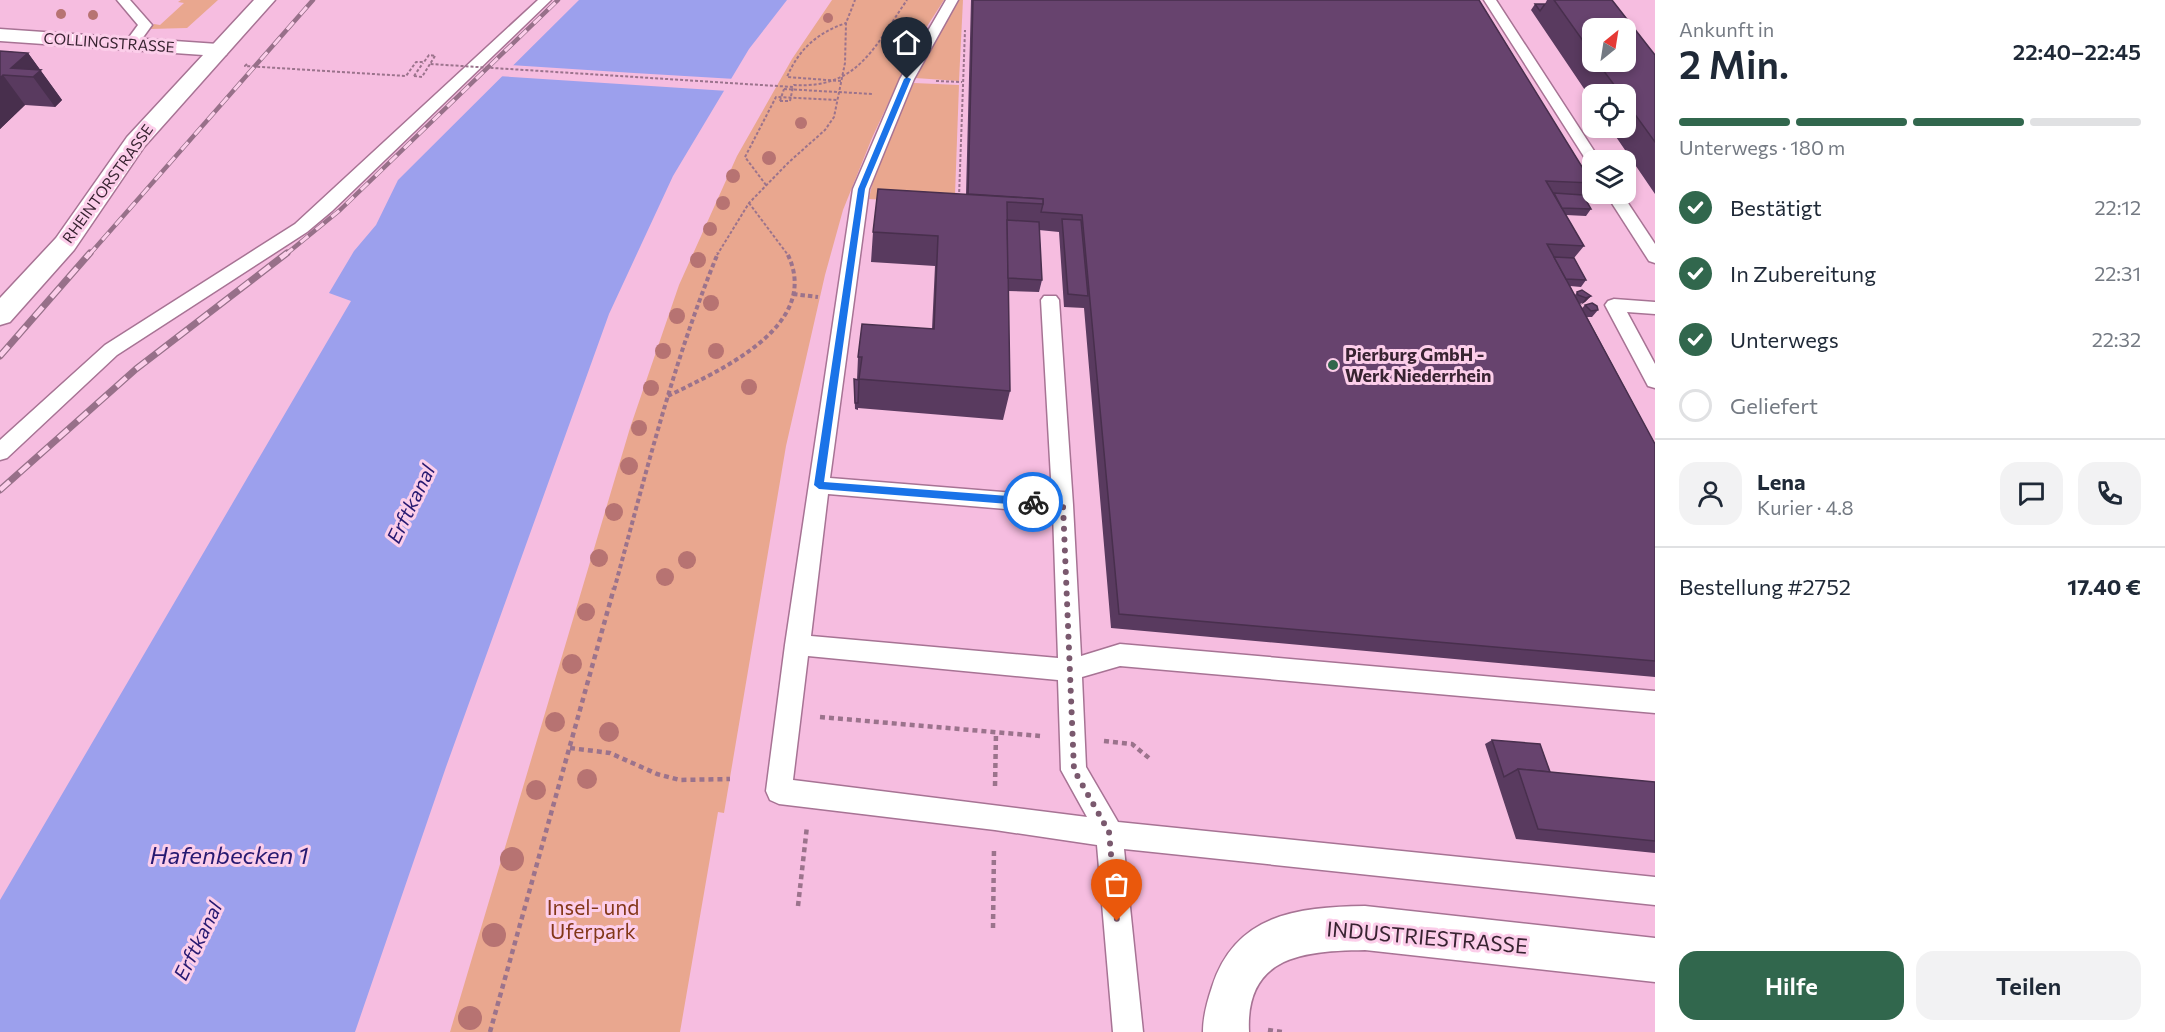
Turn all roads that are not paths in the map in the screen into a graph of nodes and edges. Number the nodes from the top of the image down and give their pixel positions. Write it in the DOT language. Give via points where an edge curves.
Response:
graph roads {
  1 [pos="266,0"];
  2 [pos="545,0"];
  3 [pos="952,0"];
  4 [pos="1490,0"];
  5 [pos="127,4"];
  6 [pos="0,35"];
  7 [pos="130,44"];
  8 [pos="218,50"];
  9 [pos="1587,150"];
  10 [pos="1621,204"];
  11 [pos="1655,256"];
  12 [pos="1050,300"];
  13 [pos="1655,308"];
  14 [pos="0,315"];
  15 [pos="1655,381"];
  16 [pos="0,452"];
  17 [pos="819,485"];
  18 [pos="1063,505"];
  19 [pos="797,645"];
  20 [pos="1070,670"];
  21 [pos="1655,702"];
  22 [pos="1109,832"];
  23 [pos="1655,891"];
  24 [pos="1655,960"];
  25 [pos="1128,1032"];
  26 [pos="1226,1032"];
  1 -- 8 [label="main road, RHEINTORSTRASSE"];
  2 -- 16 [label="lane" via="301,228 111,350"];
  3 -- 17 [label="lane" via="907,79 861,189"];
  4 -- 9 [label="lane"];
  5 -- 7 [label="lane" via="145,25"];
  6 -- 7 [label="main road, COLLINGSTRASSE"];
  7 -- 8 [label="main road, COLLINGSTRASSE"];
  8 -- 14 [label="main road, RHEINTORSTRASSE" via="135,142 65,244"];
  10 -- 11 [label="lane"];
  12 -- 18 [label="lane"];
  13 -- 15 [label="lane" via="1614,305"];
  17 -- 18 [label="lane"];
  17 -- 19 [label="lane"];
  18 -- 20 [label="lane"];
  19 -- 20 [label="lane"];
  19 -- 22 [label="lane" via="779,791"];
  20 -- 21 [label="lane" via="1120,655"];
  20 -- 22 [label="lane" via="1074,770"];
  22 -- 23 [label="lane" via="1158,841"];
  22 -- 25 [label="lane"];
  24 -- 26 [label="main road, INDUSTRIESTRASSE" via="1365,928 1320,928 1287,935 1253,953 1233,986"];
}
